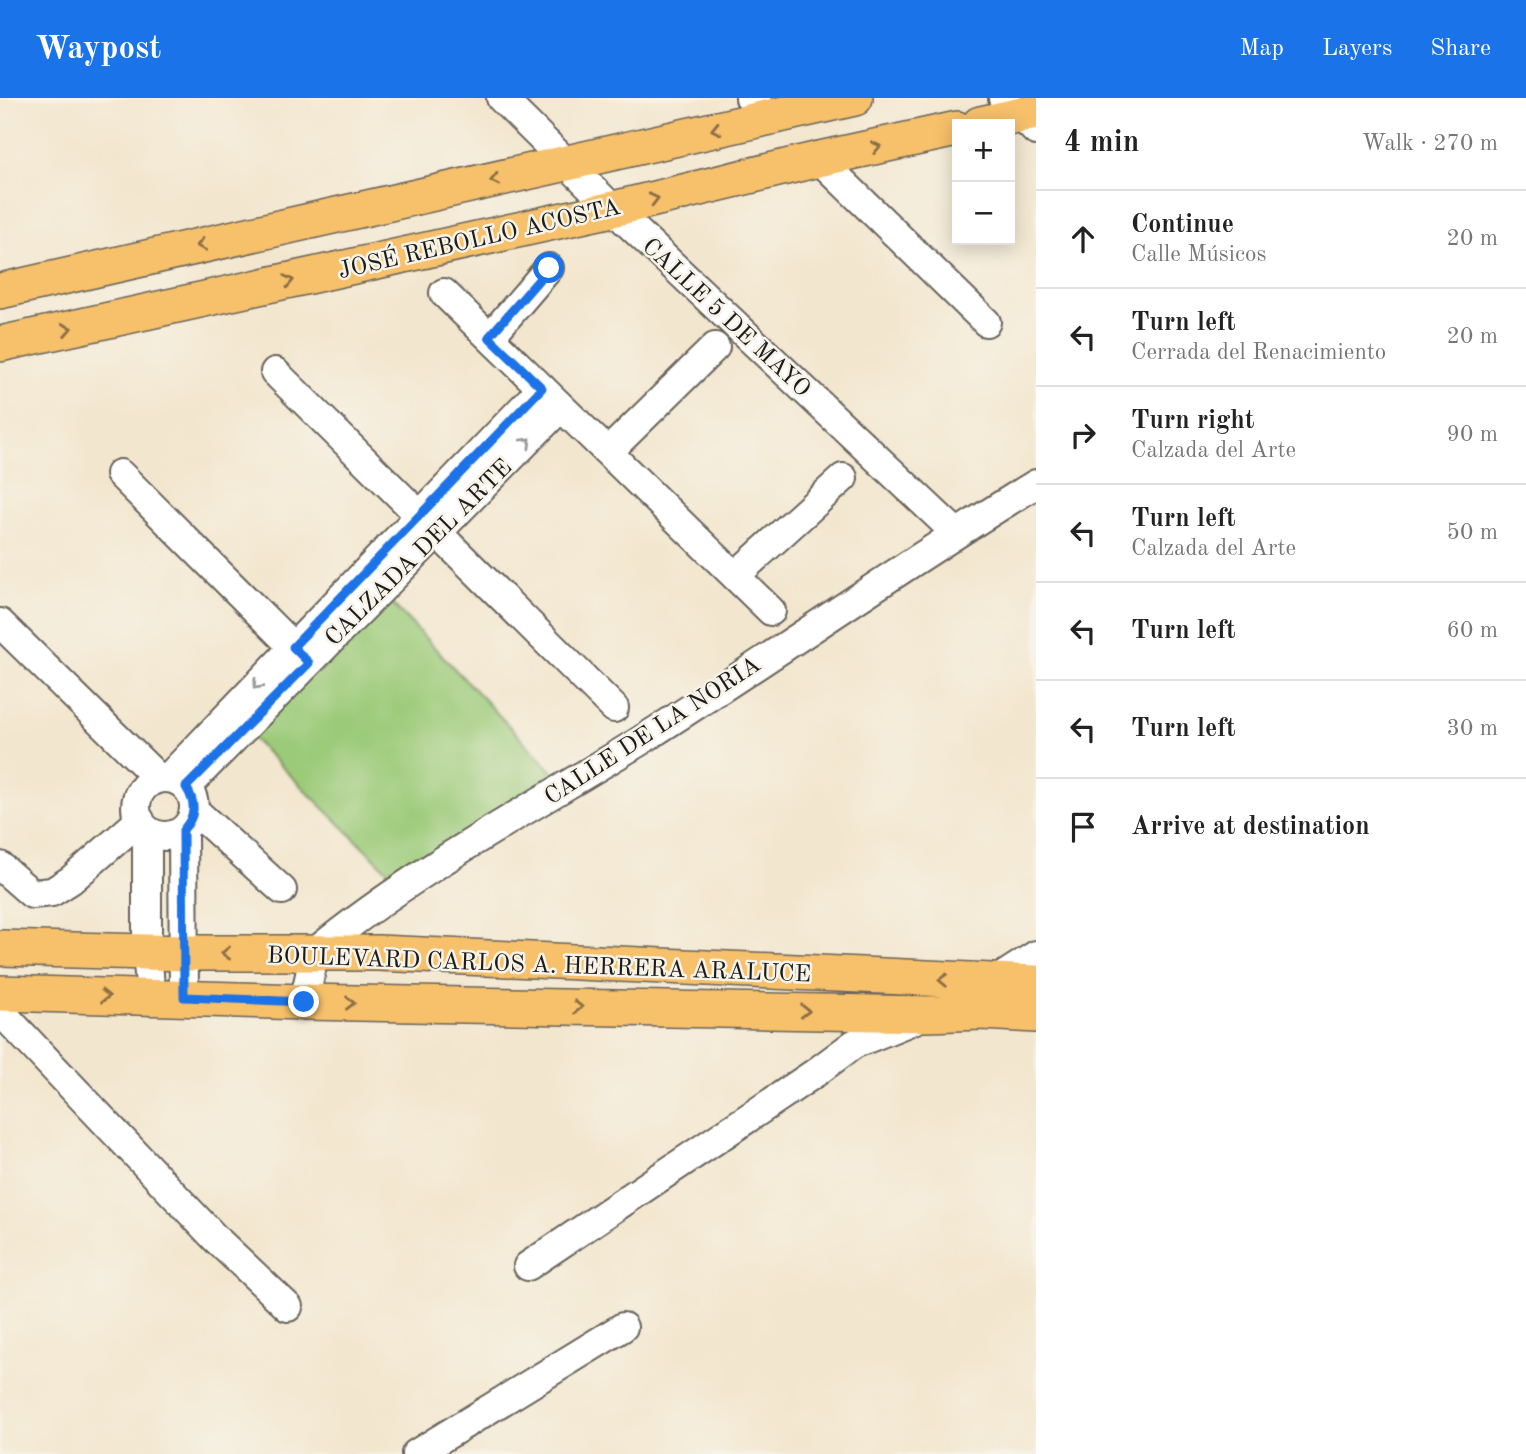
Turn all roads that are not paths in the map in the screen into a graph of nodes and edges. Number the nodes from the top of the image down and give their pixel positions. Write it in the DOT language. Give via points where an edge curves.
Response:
graph roads {
  1 [pos="501,98"];
  2 [pos="855,98"];
  3 [pos="760,107"];
  4 [pos="1024,114"];
  5 [pos="1002,119"];
  6 [pos="952,130"];
  7 [pos="819,159"];
  8 [pos="568,164"];
  9 [pos="613,209"];
  10 [pos="106,266"];
  11 [pos="549,268"];
  12 [pos="0,291"];
  13 [pos="444,293"];
  14 [pos="119,318"];
  15 [pos="986,322"];
  16 [pos="489,337"];
  17 [pos="0,344"];
  18 [pos="715,347"];
  19 [pos="275,372"];
  20 [pos="552,398"];
  21 [pos="608,452"];
  22 [pos="120,474"];
  23 [pos="843,478"];
  24 [pos="1036,484"];
  25 [pos="429,523"];
  26 [pos="956,533"];
  27 [pos="735,576"];
  28 [pos="771,611"];
  29 [pos="0,624"];
  30 [pos="301,655"];
  31 [pos="614,708"];
  32 [pos="178,797"];
  33 [pos="144,825"];
  34 [pos="0,866"];
  35 [pos="147,874"];
  36 [pos="184,876"];
  37 [pos="282,890"];
  38 [pos="0,948"];
  39 [pos="315,952"];
  40 [pos="148,953"];
  41 [pos="184,953"];
  42 [pos="1036,955"];
  43 [pos="1036,983"];
  44 [pos="0,993"];
  45 [pos="168,997"];
  46 [pos="988,997"];
  47 [pos="304,1002"];
  48 [pos="0,1011"];
  49 [pos="928,1014"];
  50 [pos="1036,1015"];
  51 [pos="528,1266"];
  52 [pos="288,1307"];
  53 [pos="623,1327"];
  54 [pos="416,1454"];
  1 -- 8 [label="street, CALLE 5 DE MAYO"];
  2 -- 3 [label="main road"];
  3 -- 8 [label="main road, one-way"];
  4 -- 5 [label="main road"];
  7 -- 6 [label="main road, JOSÉ REBOLLO ACOSTA, one-way"];
  9 -- 7 [label="main road, JOSÉ REBOLLO ACOSTA, one-way"];
  7 -- 15 [label="street"];
  8 -- 9 [label="street, CALLE 5 DE MAYO"];
  8 -- 10 [label="main road, one-way"];
  14 -- 9 [label="main road, JOSÉ REBOLLO ACOSTA, one-way"];
  9 -- 26 [label="street, CALLE 5 DE MAYO"];
  10 -- 12 [label="main road"];
  10 -- 14 [label="main road"];
  11 -- 16 [label="street"];
  13 -- 16 [label="street"];
  17 -- 14 [label="main road, JOSÉ REBOLLO ACOSTA, one-way"];
  16 -- 20 [label="street"];
  18 -- 21 [label="street"];
  19 -- 25 [label="street"];
  20 -- 21 [label="street"];
  20 -- 25 [label="street, CALZADA DEL ARTE"];
  21 -- 27 [label="street"];
  22 -- 30 [label="street"];
  23 -- 27 [label="street"];
  24 -- 26 [label="street, CALLE DE LA NORIA"];
  25 -- 30 [label="street, CALZADA DEL ARTE"];
  25 -- 31 [label="street"];
  26 -- 39 [label="street, CALLE DE LA NORIA" via="642,739 391,893"];
  27 -- 28 [label="street"];
  29 -- 32 [label="street"];
  30 -- 32 [label="street, CALZADA DEL ARTE"];
  32 -- 33 [label="street" via="171,835 159,835"];
  32 -- 33 [label="street, CALZADA DEL ARTE" via="146,784 136,808"];
  32 -- 36 [label="street"];
  32 -- 37 [label="street"];
  33 -- 34 [label="street" via="52,892 32,894"];
  33 -- 35 [label="street"];
  35 -- 36 [label="street"];
  35 -- 40 [label="street"];
  36 -- 41 [label="street"];
  38 -- 40 [label="main road, BOULEVARD CARLOS A. HERRERA ARALUCE"];
  39 -- 41 [label="main road, BOULEVARD CARLOS A. HERRERA ARALUCE, one-way"];
  46 -- 39 [label="main road, BOULEVARD CARLOS A. HERRERA ARALUCE, one-way"];
  39 -- 47 [label="street"];
  40 -- 41 [label="main road, BOULEVARD CARLOS A. HERRERA ARALUCE"];
  40 -- 45 [label="street"];
  41 -- 45 [label="street"];
  42 -- 46 [label="street"];
  43 -- 46 [label="main road, BOULEVARD CARLOS A. HERRERA ARALUCE"];
  44 -- 45 [label="main road, BOULEVARD CARLOS A. HERRERA ARALUCE, one-way"];
  45 -- 47 [label="main road, BOULEVARD CARLOS A. HERRERA ARALUCE"];
  46 -- 49 [label="main road, BOULEVARD CARLOS A. HERRERA ARALUCE"];
  46 -- 50 [label="main road, BOULEVARD CARLOS A. HERRERA ARALUCE"];
  47 -- 49 [label="main road, BOULEVARD CARLOS A. HERRERA ARALUCE, one-way"];
  48 -- 52 [label="street" via="215,1238"];
  49 -- 51 [label="street" via="854,1044"];
  53 -- 54 [label="street"];
}
